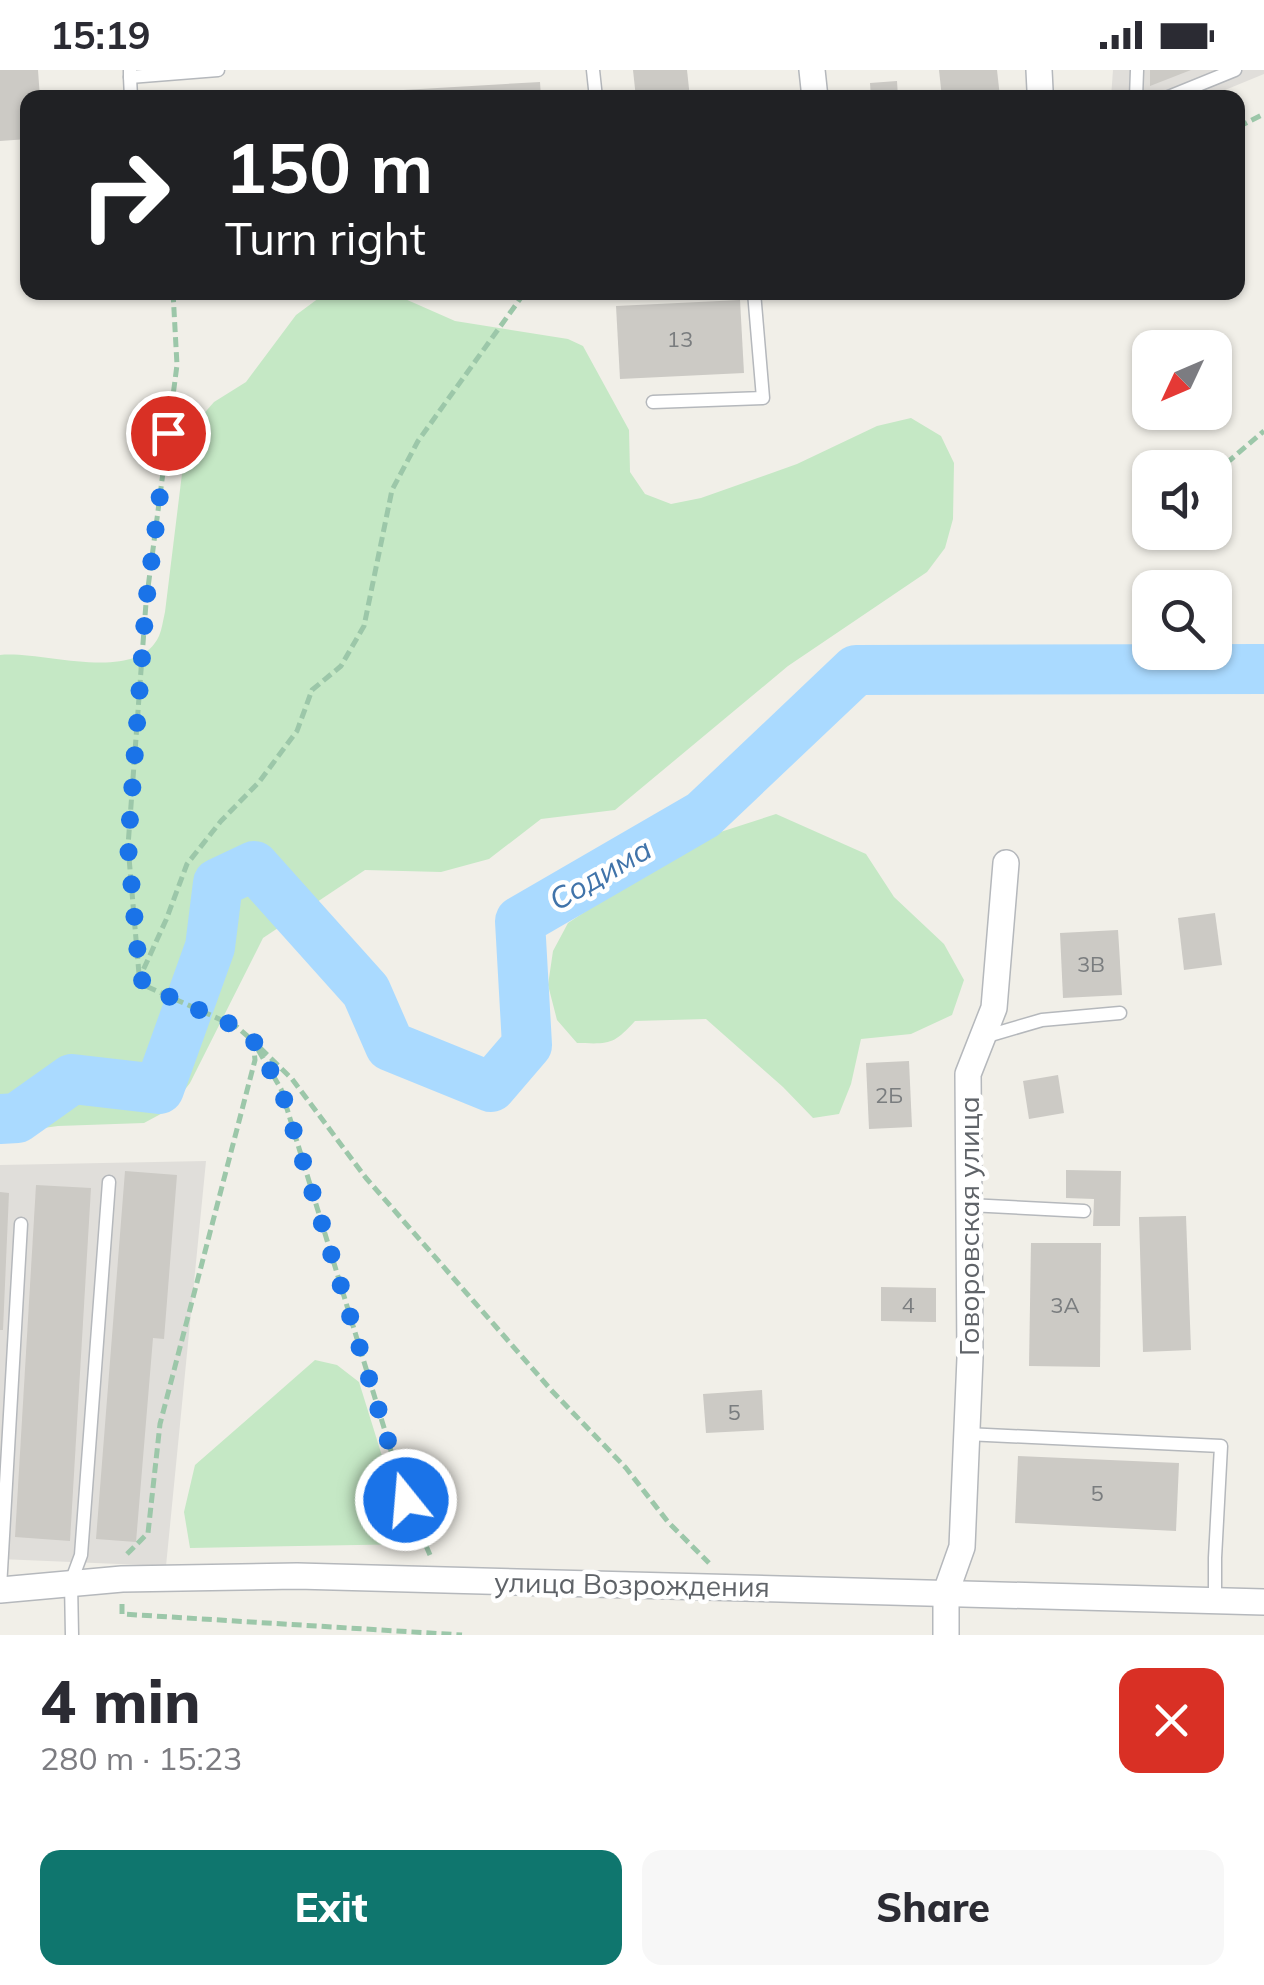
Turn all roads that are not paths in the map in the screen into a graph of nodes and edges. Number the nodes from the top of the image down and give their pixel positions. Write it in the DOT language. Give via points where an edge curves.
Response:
graph roads {
  1 [pos="218,70"];
  2 [pos="1236,70"];
  3 [pos="130,74"];
  4 [pos="1186,90"];
  5 [pos="755,300"];
  6 [pos="653,402"];
  7 [pos="1006,863"];
  8 [pos="1120,1013"];
  9 [pos="982,1038"];
  10 [pos="108,1182"];
  11 [pos="968,1205"];
  12 [pos="1084,1211"];
  13 [pos="21,1224"];
  14 [pos="966,1434"];
  15 [pos="72,1582"];
  16 [pos="0,1589"];
  17 [pos="946,1592"];
  18 [pos="1215,1600"];
  19 [pos="1264,1602"];
  20 [pos="72,1635"];
  21 [pos="946,1635"];
  1 -- 3 [label="lane"];
  2 -- 4 [label="lane"];
  5 -- 6 [label="lane" via="762,398"];
  7 -- 9 [label="street, Говоровская улица" via="994,1008"];
  8 -- 9 [label="lane" via="1042,1020"];
  9 -- 11 [label="street, Говоровская улица" via="968,1074"];
  10 -- 15 [label="lane" via="81,1554"];
  11 -- 12 [label="lane"];
  11 -- 14 [label="street, Говоровская улица"];
  13 -- 16 [label="lane"];
  14 -- 17 [label="street, Говоровская улица" via="962,1548"];
  14 -- 18 [label="lane" via="1221,1446"];
  15 -- 16 [label="street, улица Возрождения"];
  15 -- 17 [label="street, улица Возрождения" via="297,1576"];
  15 -- 20 [label="lane"];
  17 -- 18 [label="street, улица Возрождения"];
  17 -- 21 [label="street, Говоровская улица"];
  18 -- 19 [label="street, улица Возрождения"];
}
